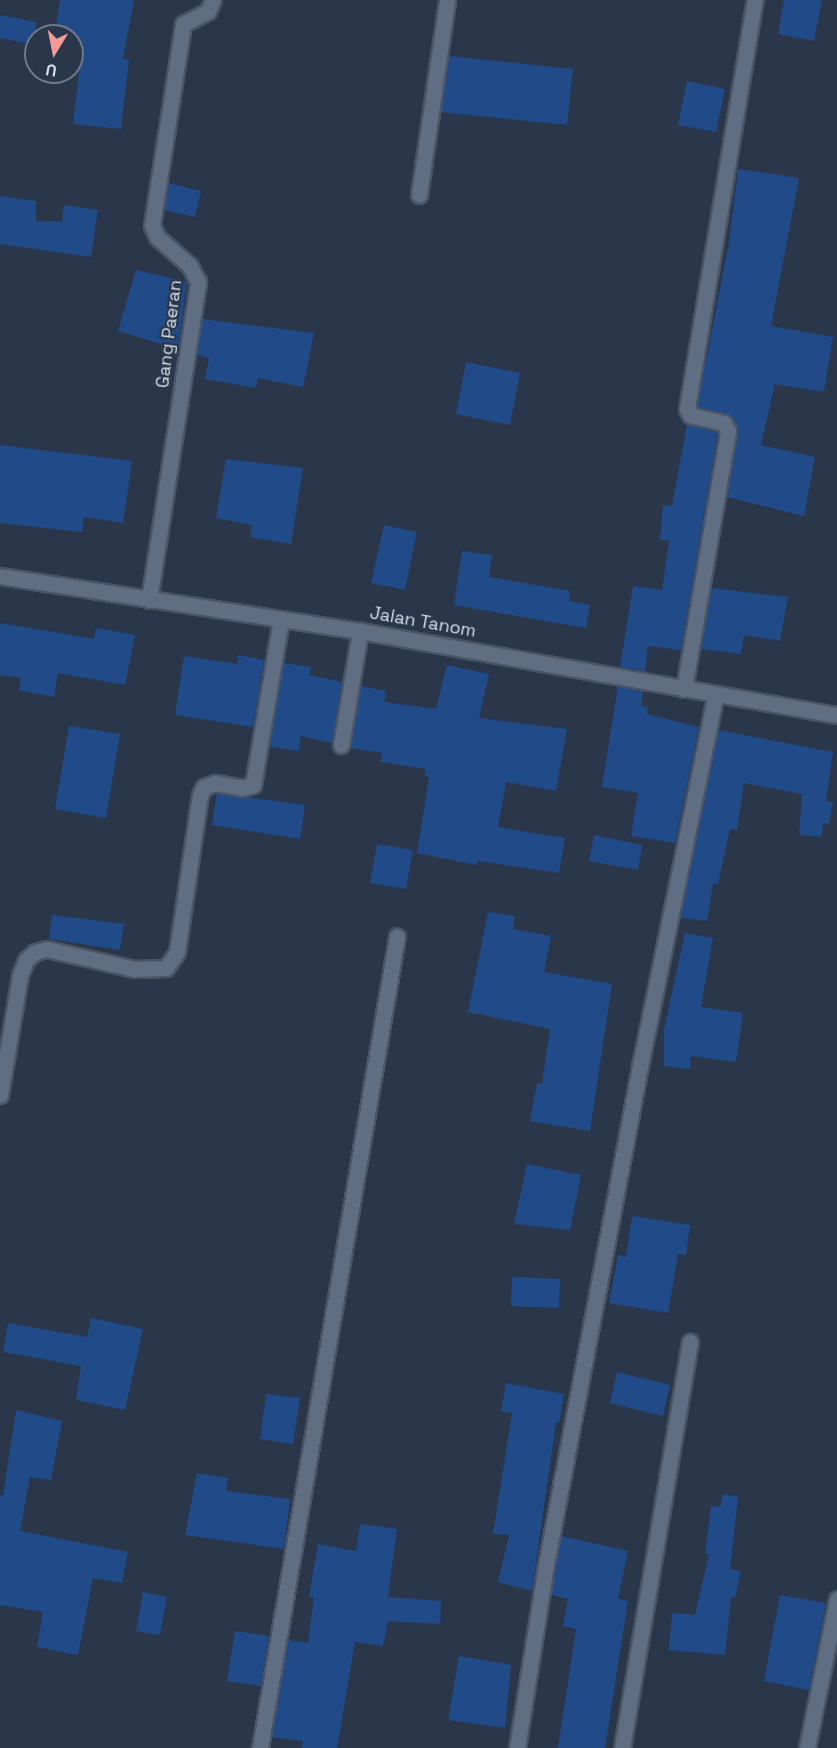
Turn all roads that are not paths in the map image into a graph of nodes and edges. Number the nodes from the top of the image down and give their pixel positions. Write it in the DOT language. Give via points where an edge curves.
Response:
graph roads {
  1 [pos="213,0"];
  2 [pos="447,0"];
  3 [pos="755,0"];
  4 [pos="419,195"];
  5 [pos="0,576"];
  6 [pos="149,600"];
  7 [pos="280,619"];
  8 [pos="360,631"];
  9 [pos="684,689"];
  10 [pos="715,696"];
  11 [pos="837,715"];
  12 [pos="341,745"];
  13 [pos="397,936"];
  14 [pos="0,1095"];
  15 [pos="690,1342"];
  16 [pos="837,1599"];
  17 [pos="260,1748"];
  18 [pos="517,1748"];
  19 [pos="622,1748"];
  20 [pos="807,1748"];
  1 -- 6 [label="street, Gang Paeran" via="208,11 183,24 152,225 156,237 190,266 198,282"];
  2 -- 4 [label="street"];
  3 -- 9 [label="street" via="687,409 690,415 724,423 728,430"];
  5 -- 6 [label="street, Jalan Tanom"];
  6 -- 7 [label="street, Jalan Tanom"];
  7 -- 8 [label="street, Jalan Tanom"];
  7 -- 14 [label="street" via="253,785 242,788 215,783 204,786 200,795 177,952 165,968 134,969 47,949 35,952 26,960 20,975"];
  8 -- 9 [label="street, Jalan Tanom"];
  8 -- 12 [label="street"];
  9 -- 10 [label="street, Jalan Tanom"];
  10 -- 11 [label="street, Jalan Tanom"];
  10 -- 18 [label="street" via="633,1101 546,1565"];
  13 -- 17 [label="street"];
  15 -- 19 [label="street"];
  16 -- 20 [label="street"];
}
